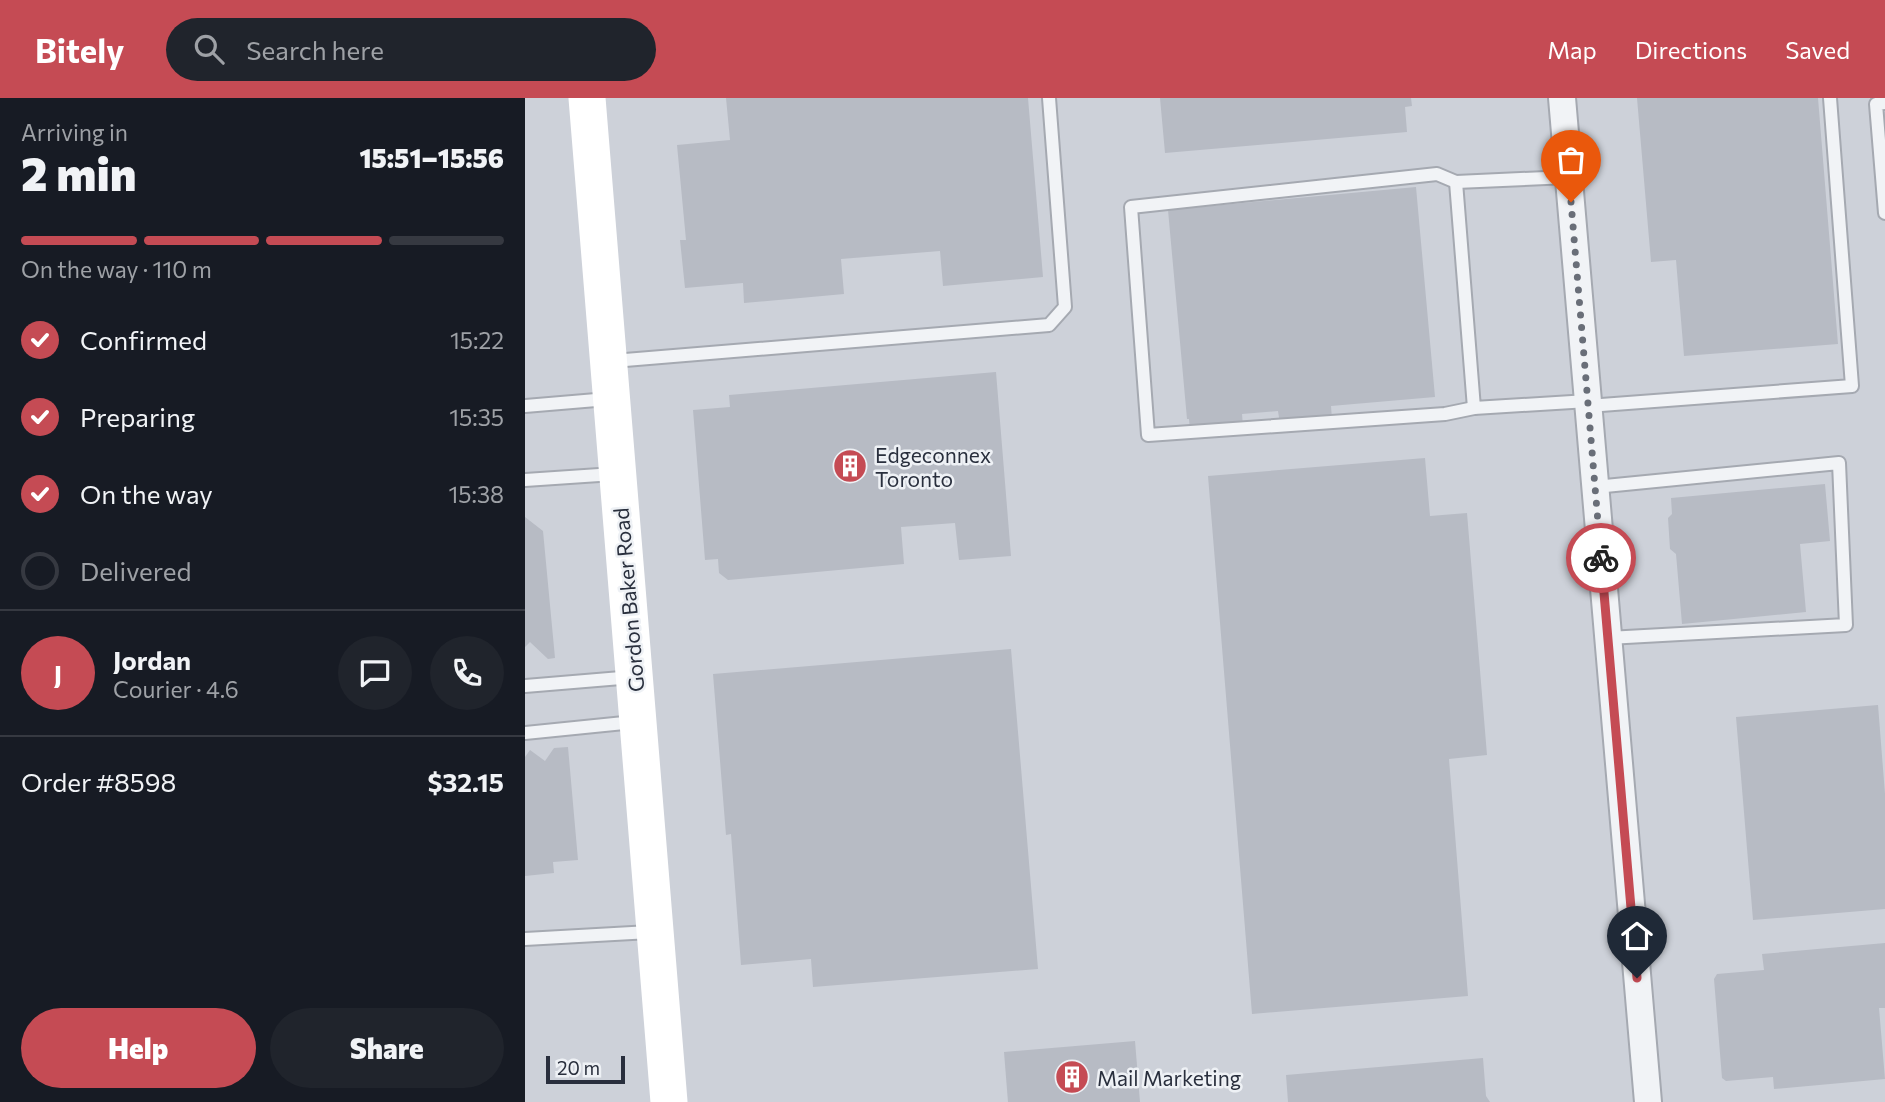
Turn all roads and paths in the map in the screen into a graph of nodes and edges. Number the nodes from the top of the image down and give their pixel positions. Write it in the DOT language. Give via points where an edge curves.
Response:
graph roads {
  1 [pos="587,98"];
  2 [pos="1049,98"];
  3 [pos="1562,98"];
  4 [pos="1830,98"];
  5 [pos="1885,103"];
  6 [pos="1569,177"];
  7 [pos="1456,182"];
  8 [pos="1885,213"];
  9 [pos="609,361"];
  10 [pos="612,399"];
  11 [pos="1588,403"];
  12 [pos="525,405"];
  13 [pos="1474,408"];
  14 [pos="618,474"];
  15 [pos="525,480"];
  16 [pos="1595,487"];
  17 [pos="1608,638"];
  18 [pos="635,677"];
  19 [pos="525,686"];
  20 [pos="638,722"];
  21 [pos="525,733"];
  22 [pos="655,932"];
  23 [pos="525,939"];
  24 [pos="669,1102"];
  25 [pos="1648,1102"];
  1 -- 9 [label="street, Gordon Baker Road"];
  2 -- 9 [label="lane" via="1065,307 1049,325"];
  3 -- 6 [label="street"];
  4 -- 11 [label="lane" via="1851,386"];
  5 -- 8 [label="lane" via="1876,104"];
  6 -- 7 [label="lane"];
  6 -- 11 [label="street"];
  7 -- 13 [label="lane"];
  7 -- 13 [label="lane" via="1437,174 1131,207 1148,435 1445,414"];
  9 -- 10 [label="street, Gordon Baker Road"];
  10 -- 12 [label="lane"];
  10 -- 14 [label="street, Gordon Baker Road"];
  11 -- 13 [label="lane"];
  11 -- 16 [label="street"];
  14 -- 15 [label="lane"];
  14 -- 18 [label="street, Gordon Baker Road"];
  16 -- 17 [label="street"];
  16 -- 17 [label="lane" via="1839,463 1846,625"];
  17 -- 25 [label="street"];
  18 -- 19 [label="lane"];
  18 -- 20 [label="street, Gordon Baker Road"];
  20 -- 21 [label="lane"];
  20 -- 22 [label="street, Gordon Baker Road"];
  22 -- 23 [label="lane"];
  22 -- 24 [label="street, Gordon Baker Road"];
}
